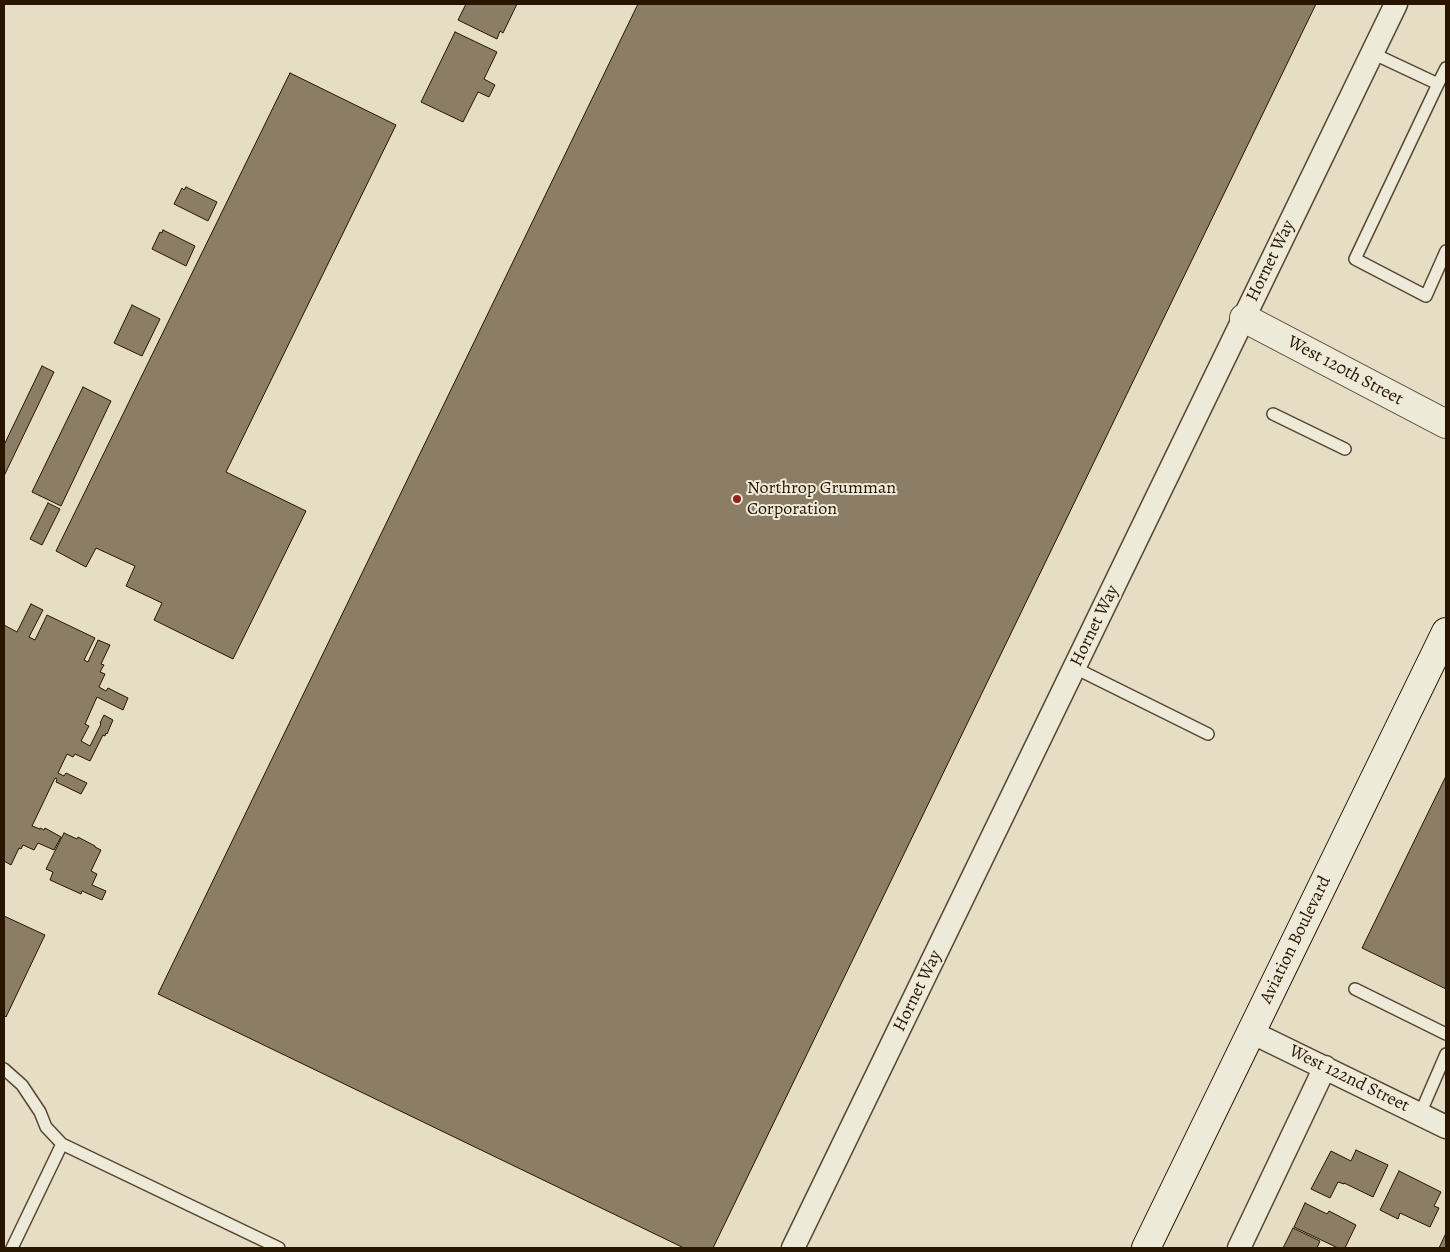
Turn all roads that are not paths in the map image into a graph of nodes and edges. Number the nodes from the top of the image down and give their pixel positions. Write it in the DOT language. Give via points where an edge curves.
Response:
graph roads {
  1 [pos="1396,4"];
  2 [pos="1372,53"];
  3 [pos="1446,68"];
  4 [pos="1438,84"];
  5 [pos="1446,251"];
  6 [pos="1244,318"];
  7 [pos="1273,414"];
  8 [pos="1446,424"];
  9 [pos="1345,449"];
  10 [pos="1446,632"];
  11 [pos="1075,668"];
  12 [pos="1208,734"];
  13 [pos="1355,989"];
  14 [pos="1251,1032"];
  15 [pos="1446,1034"];
  16 [pos="1446,1054"];
  17 [pos="1325,1067"];
  18 [pos="4,1069"];
  19 [pos="1420,1114"];
  20 [pos="1446,1126"];
  21 [pos="62,1144"];
  22 [pos="12,1248"];
  23 [pos="280,1248"];
  24 [pos="793,1248"];
  25 [pos="1146,1248"];
  26 [pos="1239,1248"];
  1 -- 2 [label="street, Hornet Way"];
  2 -- 4 [label="lane"];
  2 -- 6 [label="street, Hornet Way"];
  3 -- 4 [label="lane"];
  4 -- 5 [label="lane" via="1355,259 1426,296"];
  6 -- 8 [label="main road, West 120th Street"];
  6 -- 11 [label="street, Hornet Way"];
  7 -- 9 [label="lane"];
  10 -- 14 [label="main road, Aviation Boulevard"];
  11 -- 12 [label="lane"];
  11 -- 24 [label="street, Hornet Way"];
  13 -- 15 [label="lane"];
  14 -- 17 [label="street, West 122nd Street"];
  14 -- 25 [label="main road, Aviation Boulevard"];
  16 -- 19 [label="lane"];
  17 -- 19 [label="street, West 122nd Street"];
  17 -- 26 [label="street"];
  18 -- 21 [label="lane" via="22,1085 46,1127"];
  19 -- 20 [label="street, West 122nd Street"];
  21 -- 22 [label="lane"];
  21 -- 23 [label="lane"];
}
